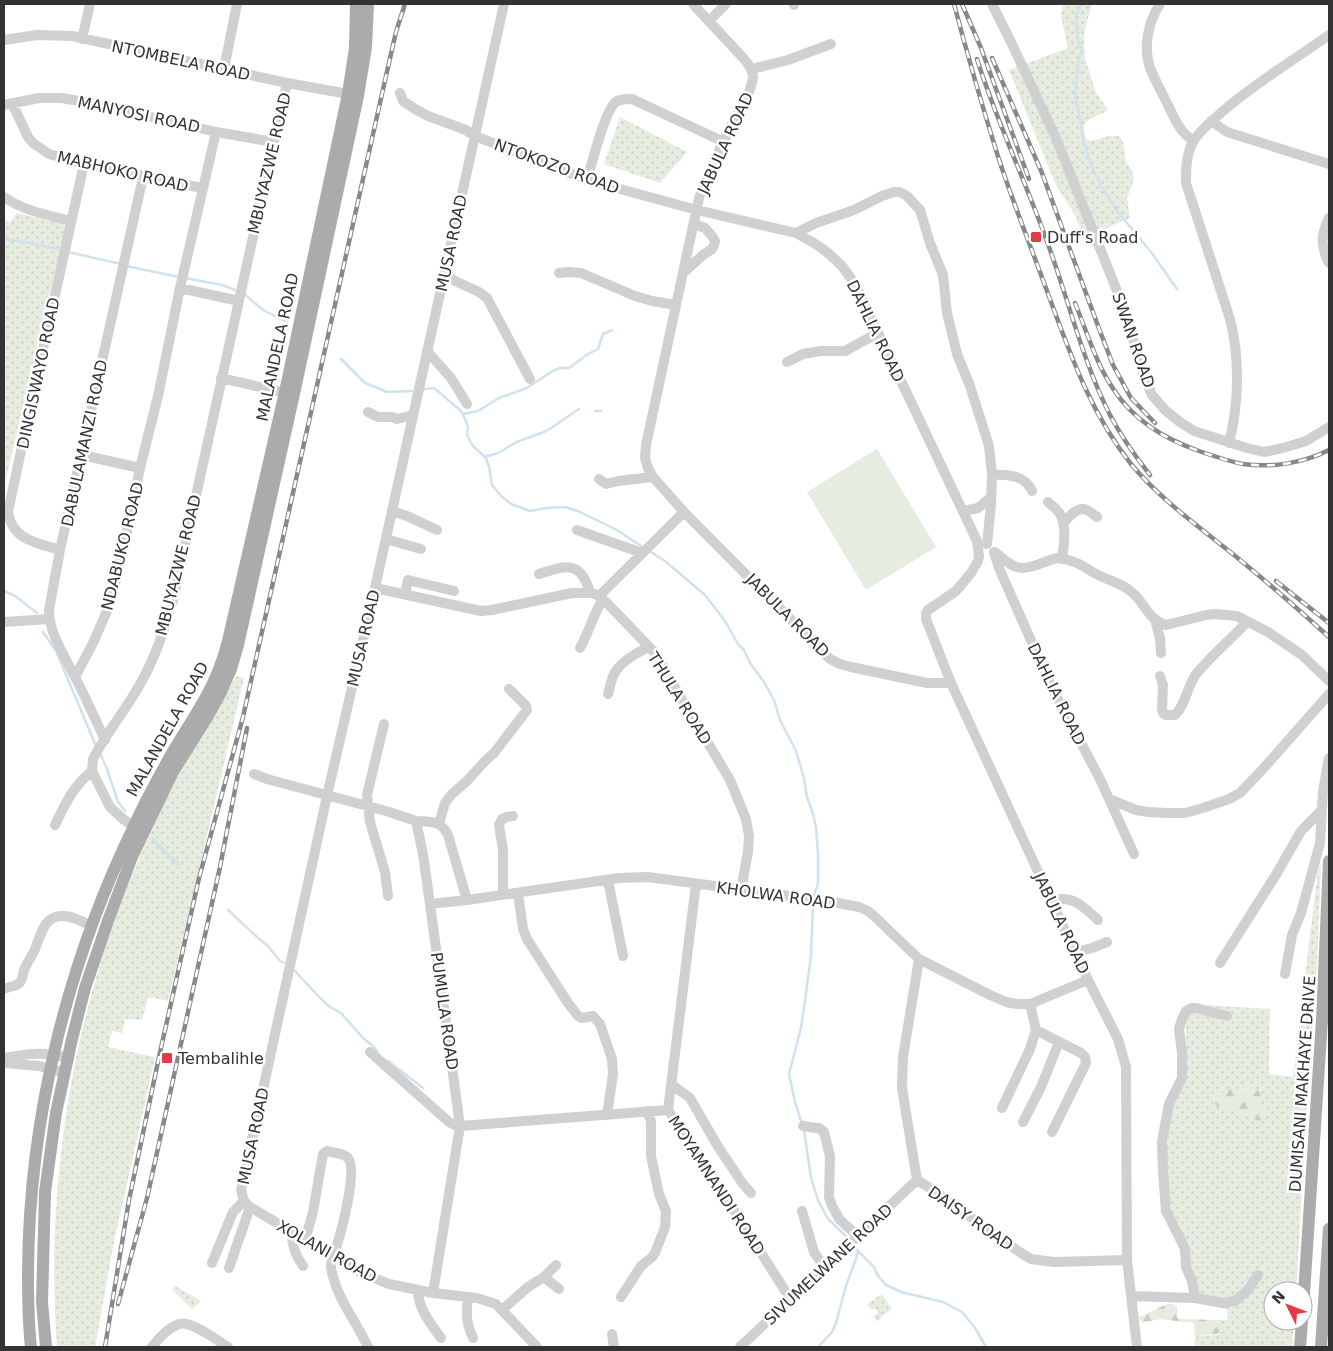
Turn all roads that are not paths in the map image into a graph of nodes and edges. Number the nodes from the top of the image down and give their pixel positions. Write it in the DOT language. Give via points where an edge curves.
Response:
graph roads {
  1 [pos="90,4"];
  2 [pos="237,4"];
  3 [pos="356,4"];
  4 [pos="368,4"];
  5 [pos="504,4"];
  6 [pos="693,4"];
  7 [pos="726,4"];
  8 [pos="992,4"];
  9 [pos="1160,4"];
  10 [pos="708,21"];
  11 [pos="1329,34"];
  12 [pos="82,39"];
  13 [pos="4,40"];
  14 [pos="831,44"];
  15 [pos="224,69"];
  16 [pos="752,69"];
  17 [pos="287,83"];
  18 [pos="400,93"];
  19 [pos="353,95"];
  20 [pos="8,104"];
  21 [pos="1211,122"];
  22 [pos="216,132"];
  23 [pos="475,136"];
  24 [pos="1193,140"];
  25 [pos="274,142"];
  26 [pos="724,142"];
  27 [pos="84,164"];
  28 [pos="1329,164"];
  29 [pos="143,177"];
  30 [pos="587,180"];
  31 [pos="202,188"];
  32 [pos="4,197"];
  33 [pos="697,210"];
  34 [pos="1329,218"];
  35 [pos="72,221"];
  36 [pos="694,224"];
  37 [pos="796,233"];
  38 [pos="1329,263"];
  39 [pos="444,272"];
  40 [pos="559,273"];
  41 [pos="683,273"];
  42 [pos="182,281"];
  43 [pos="240,294"];
  44 [pos="676,305"];
  45 [pos="878,333"];
  46 [pos="427,351"];
  47 [pos="787,362"];
  48 [pos="221,378"];
  49 [pos="530,379"];
  50 [pos="289,393"];
  51 [pos="467,404"];
  52 [pos="368,412"];
  53 [pos="413,415"];
  54 [pos="1329,427"];
  55 [pos="1229,443"];
  56 [pos="82,455"];
  57 [pos="140,468"];
  58 [pos="992,475"];
  59 [pos="653,477"];
  60 [pos="599,479"];
  61 [pos="1032,491"];
  62 [pos="992,498"];
  63 [pos="1048,502"];
  64 [pos="963,511"];
  65 [pos="392,512"];
  66 [pos="684,512"];
  67 [pos="1097,517"];
  68 [pos="1063,524"];
  69 [pos="438,530"];
  70 [pos="577,530"];
  71 [pos="386,538"];
  72 [pos="982,542"];
  73 [pos="421,549"];
  74 [pos="60,550"];
  75 [pos="995,552"];
  76 [pos="642,553"];
  77 [pos="1062,559"];
  78 [pos="538,574"];
  79 [pos="375,588"];
  80 [pos="454,591"];
  81 [pos="405,594"];
  82 [pos="597,596"];
  83 [pos="49,619"];
  84 [pos="1155,620"];
  85 [pos="4,622"];
  86 [pos="1247,622"];
  87 [pos="649,647"];
  88 [pos="580,648"];
  89 [pos="1161,653"];
  90 [pos="1160,676"];
  91 [pos="75,677"];
  92 [pos="1329,681"];
  93 [pos="951,683"];
  94 [pos="509,689"];
  95 [pos="608,694"];
  96 [pos="1329,694"];
  97 [pos="384,724"];
  98 [pos="100,746"];
  99 [pos="1329,758"];
  100 [pos="92,771"];
  101 [pos="254,774"];
  102 [pos="326,796"];
  103 [pos="1109,799"];
  104 [pos="368,807"];
  105 [pos="1322,810"];
  106 [pos="513,816"];
  107 [pos="416,821"];
  108 [pos="438,824"];
  109 [pos="55,825"];
  110 [pos="138,829"];
  111 [pos="1134,854"];
  112 [pos="1329,861"];
  113 [pos="608,880"];
  114 [pos="696,884"];
  115 [pos="741,890"];
  116 [pos="518,893"];
  117 [pos="503,895"];
  118 [pos="388,896"];
  119 [pos="466,900"];
  120 [pos="1052,901"];
  121 [pos="430,904"];
  122 [pos="1098,920"];
  123 [pos="92,926"];
  124 [pos="1107,942"];
  125 [pos="1076,952"];
  126 [pos="623,956"];
  127 [pos="919,959"];
  128 [pos="1220,963"];
  129 [pos="1285,974"];
  130 [pos="1088,980"];
  131 [pos="4,989"];
  132 [pos="1030,1004"];
  133 [pos="1227,1016"];
  134 [pos="1036,1030"];
  135 [pos="1058,1042"];
  136 [pos="370,1052"];
  137 [pos="53,1054"];
  138 [pos="4,1058"];
  139 [pos="69,1058"];
  140 [pos="4,1063"];
  141 [pos="50,1068"];
  142 [pos="65,1073"];
  143 [pos="671,1084"];
  144 [pos="1002,1108"];
  145 [pos="668,1110"];
  146 [pos="647,1111"];
  147 [pos="607,1114"];
  148 [pos="1023,1122"];
  149 [pos="460,1126"];
  150 [pos="804,1126"];
  151 [pos="1052,1132"];
  152 [pos="917,1180"];
  153 [pos="751,1193"];
  154 [pos="247,1204"];
  155 [pos="802,1211"];
  156 [pos="1329,1229"];
  157 [pos="292,1232"];
  158 [pos="858,1236"];
  159 [pos="306,1240"];
  160 [pos="333,1256"];
  161 [pos="1127,1260"];
  162 [pos="212,1263"];
  163 [pos="556,1265"];
  164 [pos="302,1266"];
  165 [pos="827,1266"];
  166 [pos="229,1268"];
  167 [pos="1258,1276"];
  168 [pos="544,1277"];
  169 [pos="1305,1281"];
  170 [pos="558,1288"];
  171 [pos="418,1290"];
  172 [pos="433,1293"];
  173 [pos="1131,1296"];
  174 [pos="468,1297"];
  175 [pos="621,1297"];
  176 [pos="1195,1298"];
  177 [pos="791,1300"];
  178 [pos="502,1310"];
  179 [pos="1301,1331"];
  180 [pos="612,1334"];
  181 [pos="441,1338"];
  182 [pos="473,1338"];
  183 [pos="31,1347"];
  184 [pos="46,1347"];
  185 [pos="152,1347"];
  186 [pos="228,1347"];
  187 [pos="368,1347"];
  188 [pos="537,1347"];
  189 [pos="614,1347"];
  190 [pos="740,1347"];
  191 [pos="1137,1347"];
  192 [pos="1300,1347"];
  193 [pos="1321,1347"];
  1 -- 12 [label="street"];
  2 -- 15 [label="street"];
  3 -- 19 [label="main road, MALANDELA ROAD"];
  4 -- 19 [label="main road, MALANDELA ROAD" via="366,47"];
  5 -- 23 [label="street, MUSA ROAD"];
  6 -- 10 [label="street, JABULA ROAD"];
  7 -- 10 [label="street"];
  8 -- 55 [label="street, SWAN ROAD" via="1056,138 1123,306 1152,395 1165,410 1194,431"];
  9 -- 24 [label="street" via="1147,42 1150,67 1178,127"];
  10 -- 16 [label="street, JABULA ROAD"];
  11 -- 21 [label="street" via="1236,100"];
  12 -- 13 [label="street, NTOMBELA ROAD" via="37,35"];
  12 -- 15 [label="street, NTOMBELA ROAD"];
  14 -- 16 [label="street"];
  15 -- 17 [label="street, NTOMBELA ROAD"];
  16 -- 26 [label="street, JABULA ROAD" via="751,88"];
  17 -- 19 [label="street, NTOMBELA ROAD"];
  17 -- 25 [label="street, MBUYAZWE ROAD"];
  18 -- 23 [label="street, NTOKOZO ROAD" via="403,101 415,109"];
  19 -- 50 [label="main road, MALANDELA ROAD"];
  20 -- 22 [label="street, MANYOSI ROAD" via="39,98 62,98"];
  20 -- 27 [label="street, MABHOKO ROAD" via="33,143 49,154"];
  21 -- 24 [label="street"];
  21 -- 28 [label="street" via="1227,132"];
  22 -- 25 [label="street, MANYOSI ROAD"];
  22 -- 31 [label="street, NDABUKO ROAD"];
  23 -- 30 [label="street, NTOKOZO ROAD"];
  23 -- 39 [label="street, MUSA ROAD"];
  24 -- 55 [label="street" via="1188,152 1186,183 1235,338 1236,408"];
  25 -- 43 [label="street, MBUYAZWE ROAD"];
  26 -- 30 [label="street" via="632,100 618,101 610,107"];
  26 -- 33 [label="street, JABULA ROAD" via="706,180"];
  27 -- 29 [label="street, MABHOKO ROAD"];
  27 -- 35 [label="street, DINGISWAYO ROAD"];
  29 -- 31 [label="street, MABHOKO ROAD"];
  29 -- 56 [label="street, DABULAMANZI ROAD"];
  30 -- 33 [label="street, NTOKOZO ROAD"];
  31 -- 42 [label="street, NDABUKO ROAD"];
  32 -- 35 [label="street" via="37,212"];
  33 -- 36 [label="street, JABULA ROAD"];
  33 -- 37 [label="street, DAHLIA ROAD"];
  34 -- 38 [label="street" via="1322,238"];
  35 -- 74 [label="street, DINGISWAYO ROAD" via="8,512 12,526 24,538"];
  36 -- 41 [label="street, JABULA ROAD"];
  36 -- 41 [label="street" via="705,228 714,245"];
  37 -- 45 [label="street, DAHLIA ROAD" via="814,242 842,266 855,284"];
  37 -- 58 [label="street" via="888,193 900,192 915,203 943,276 956,354 989,446"];
  39 -- 46 [label="street, MUSA ROAD"];
  39 -- 49 [label="street" via="487,298"];
  40 -- 44 [label="street" via="581,274 635,296"];
  41 -- 44 [label="street, JABULA ROAD"];
  42 -- 43 [label="street"];
  42 -- 57 [label="street, NDABUKO ROAD"];
  43 -- 48 [label="street, MBUYAZWE ROAD"];
  44 -- 59 [label="street, JABULA ROAD" via="646,445 645,458"];
  45 -- 47 [label="street" via="845,351 803,354"];
  45 -- 64 [label="street, DAHLIA ROAD"];
  46 -- 51 [label="street" via="451,378"];
  46 -- 53 [label="street, MUSA ROAD"];
  48 -- 50 [label="street"];
  48 -- 98 [label="street, MBUYAZWE ROAD" via="166,625 139,686"];
  50 -- 110 [label="main road, MALANDELA ROAD" via="233,663 215,703"];
  52 -- 53 [label="street" via="378,417 397,419"];
  53 -- 65 [label="street, MUSA ROAD"];
  54 -- 55 [label="street, SWAN ROAD" via="1306,441 1264,452"];
  56 -- 57 [label="street, NDABUKO ROAD"];
  56 -- 74 [label="street, DABULAMANZI ROAD"];
  57 -- 91 [label="street, NDABUKO ROAD" via="111,602"];
  58 -- 61 [label="street" via="1014,476"];
  58 -- 62 [label="street"];
  59 -- 60 [label="street" via="606,484"];
  59 -- 66 [label="street, JABULA ROAD"];
  62 -- 64 [label="street" via="978,508"];
  62 -- 72 [label="street"];
  63 -- 68 [label="street" via="1059,512"];
  64 -- 72 [label="street, DAHLIA ROAD"];
  65 -- 69 [label="street"];
  65 -- 71 [label="street, MUSA ROAD"];
  66 -- 76 [label="street"];
  66 -- 93 [label="street, JABULA ROAD" via="830,659 851,667 927,683"];
  67 -- 68 [label="street" via="1088,510 1079,510"];
  68 -- 77 [label="street"];
  70 -- 76 [label="street"];
  71 -- 73 [label="street"];
  71 -- 79 [label="street, MUSA ROAD"];
  72 -- 75 [label="street, DAHLIA ROAD"];
  72 -- 93 [label="street, DAHLIA ROAD" via="972,573 956,591 926,614"];
  74 -- 83 [label="street, DABULAMANZI ROAD"];
  75 -- 77 [label="street" via="1020,568"];
  75 -- 103 [label="street, DAHLIA ROAD" via="1052,688"];
  76 -- 82 [label="street"];
  77 -- 84 [label="street" via="1125,587"];
  78 -- 82 [label="street, THULA ROAD" via="566,566 575,569 584,575"];
  79 -- 81 [label="street"];
  79 -- 102 [label="street, MUSA ROAD"];
  80 -- 81 [label="street" via="408,580"];
  81 -- 82 [label="street" via="481,611 572,593"];
  82 -- 87 [label="street, THULA ROAD"];
  82 -- 88 [label="street" via="596,611"];
  83 -- 85 [label="street"];
  83 -- 91 [label="street, DABULAMANZI ROAD"];
  84 -- 86 [label="street" via="1166,625 1214,614 1237,616"];
  84 -- 89 [label="street"];
  86 -- 90 [label="street" via="1196,674 1175,715 1163,713"];
  86 -- 92 [label="street" via="1302,655"];
  87 -- 95 [label="street" via="617,670"];
  87 -- 115 [label="street, THULA ROAD" via="658,656 730,780 746,819 748,852"];
  91 -- 98 [label="street, DABULAMANZI ROAD"];
  93 -- 120 [label="street, JABULA ROAD"];
  94 -- 108 [label="street" via="527,710 494,753 452,794"];
  96 -- 103 [label="street" via="1264,769 1240,793 1229,799 1185,813 1136,810"];
  97 -- 104 [label="street" via="367,795"];
  98 -- 100 [label="street" via="93,759"];
  99 -- 105 [label="street"];
  100 -- 109 [label="street" via="76,786"];
  100 -- 110 [label="street" via="110,807"];
  101 -- 102 [label="street"];
  102 -- 104 [label="street"];
  102 -- 154 [label="street, MUSA ROAD" via="241,1190"];
  103 -- 111 [label="street, DAHLIA ROAD"];
  104 -- 107 [label="street"];
  104 -- 118 [label="street"];
  105 -- 128 [label="street" via="1301,831"];
  105 -- 129 [label="street" via="1320,843 1292,935"];
  106 -- 117 [label="street" via="502,819 499,825 503,850"];
  107 -- 108 [label="street"];
  107 -- 121 [label="street, PUMULA ROAD"];
  108 -- 119 [label="street" via="448,835"];
  110 -- 123 [label="main road, MALANDELA ROAD" via="117,863"];
  110 -- 139 [label="main road, MALANDELA ROAD" via="90,974"];
  112 -- 169 [label="main road, DUMISANI MAKHAYE DRIVE"];
  113 -- 114 [label="street, KHOLWA ROAD" via="648,877"];
  113 -- 116 [label="street, KHOLWA ROAD"];
  113 -- 126 [label="street"];
  114 -- 115 [label="street, KHOLWA ROAD"];
  114 -- 143 [label="street, MOYAMNANDI ROAD"];
  115 -- 127 [label="street, KHOLWA ROAD" via="859,907 868,911"];
  116 -- 117 [label="street, KHOLWA ROAD"];
  116 -- 147 [label="street" via="526,940 578,1016 593,1016 600,1024 612,1059"];
  117 -- 119 [label="street, KHOLWA ROAD"];
  119 -- 121 [label="street, KHOLWA ROAD"];
  120 -- 122 [label="street" via="1060,898 1087,904"];
  120 -- 125 [label="street, JABULA ROAD"];
  121 -- 149 [label="street, PUMULA ROAD"];
  123 -- 131 [label="street" via="65,915 47,922 20,983"];
  123 -- 137 [label="main road, MALANDELA ROAD"];
  124 -- 125 [label="street"];
  125 -- 130 [label="street, JABULA ROAD"];
  127 -- 132 [label="street, KHOLWA ROAD" via="1006,1002"];
  127 -- 152 [label="street, DAISY ROAD" via="902,1057 902,1088"];
  130 -- 132 [label="street, KHOLWA ROAD"];
  130 -- 161 [label="street, JABULA ROAD" via="1118,1039 1126,1067"];
  132 -- 134 [label="street"];
  133 -- 176 [label="street" via="1196,1008 1186,1011 1179,1029 1182,1078 1169,1104 1162,1141 1166,1211 1185,1249 1186,1267"];
  134 -- 135 [label="street"];
  134 -- 144 [label="street"];
  135 -- 148 [label="street"];
  135 -- 151 [label="street" via="1081,1053 1086,1063"];
  136 -- 149 [label="street" via="449,1122"];
  137 -- 138 [label="street"];
  137 -- 139 [label="street"];
  137 -- 141 [label="main road, MALANDELA ROAD"];
  139 -- 142 [label="main road, MALANDELA ROAD"];
  140 -- 141 [label="street"];
  141 -- 142 [label="street"];
  141 -- 183 [label="main road, MALANDELA ROAD" via="31,1196 28,1288"];
  142 -- 184 [label="main road, MALANDELA ROAD" via="45,1192 42,1302"];
  143 -- 145 [label="street, MOYAMNANDI ROAD"];
  143 -- 153 [label="street" via="690,1098 717,1145"];
  145 -- 146 [label="street"];
  145 -- 177 [label="street, MOYAMNANDI ROAD"];
  146 -- 147 [label="street"];
  146 -- 175 [label="street" via="651,1121 651,1156 666,1211 665,1227 652,1257 641,1266"];
  147 -- 149 [label="street"];
  149 -- 172 [label="street, PUMULA ROAD"];
  150 -- 158 [label="street" via="824,1132 830,1156 832,1206 840,1220"];
  152 -- 158 [label="street, SIVUMELWANE ROAD"];
  152 -- 161 [label="street, DAISY ROAD" via="1031,1259 1054,1262"];
  154 -- 157 [label="street, XOLANI ROAD"];
  154 -- 162 [label="street" via="233,1212"];
  154 -- 166 [label="street, MUSA ROAD"];
  155 -- 165 [label="street" via="814,1252"];
  156 -- 193 [label="main road"];
  157 -- 159 [label="street, XOLANI ROAD"];
  157 -- 164 [label="street" via="294,1250"];
  158 -- 165 [label="street, SIVUMELWANE ROAD"];
  159 -- 160 [label="street, XOLANI ROAD"];
  159 -- 160 [label="street" via="323,1154 327,1151 346,1156 352,1174"];
  160 -- 171 [label="street, XOLANI ROAD" via="379,1280"];
  160 -- 187 [label="street" via="336,1285"];
  161 -- 173 [label="street, JABULA ROAD"];
  163 -- 168 [label="street"];
  165 -- 177 [label="street, SIVUMELWANE ROAD"];
  167 -- 176 [label="street" via="1235,1301 1223,1303"];
  168 -- 170 [label="street"];
  168 -- 178 [label="street"];
  171 -- 172 [label="street, XOLANI ROAD"];
  171 -- 181 [label="street" via="422,1309"];
  172 -- 174 [label="street, XOLANI ROAD"];
  173 -- 176 [label="street"];
  173 -- 191 [label="street, JABULA ROAD"];
  174 -- 178 [label="street, XOLANI ROAD" via="496,1304"];
  174 -- 182 [label="street" via="467,1321"];
  177 -- 190 [label="street, SIVUMELWANE ROAD"];
  178 -- 188 [label="street, XOLANI ROAD"];
  179 -- 192 [label="main road"];
  180 -- 189 [label="street"];
  185 -- 186 [label="street" via="179,1324 192,1325"];
}
